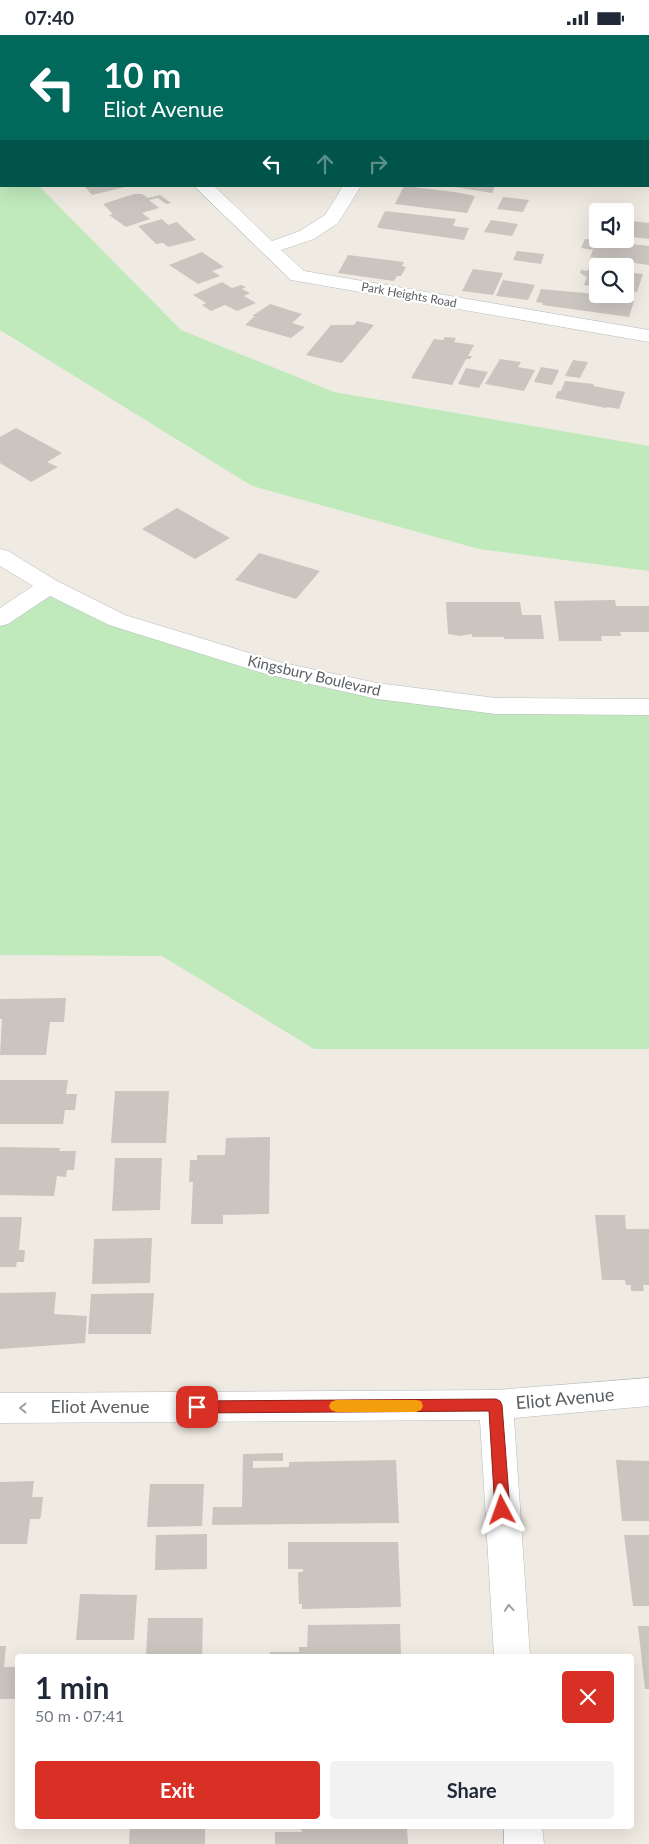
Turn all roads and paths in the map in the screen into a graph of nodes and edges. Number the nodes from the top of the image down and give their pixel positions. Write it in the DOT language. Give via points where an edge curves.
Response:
graph roads {
  1 [pos="204,187"];
  2 [pos="351,187"];
  3 [pos="269,248"];
  4 [pos="649,336"];
  5 [pos="0,556"];
  6 [pos="50,586"];
  7 [pos="0,619"];
  8 [pos="649,707"];
  9 [pos="649,1393"];
  10 [pos="496,1405"];
  11 [pos="0,1408"];
  12 [pos="512,1654"];
  13 [pos="523,1829"];
  14 [pos="524,1844"];
  1 -- 3 [label="street, Park Heights Road"];
  2 -- 3 [label="street" via="332,219 307,235"];
  3 -- 4 [label="street, Park Heights Road" via="298,276"];
  5 -- 6 [label="street, Kingsbury Boulevard"];
  6 -- 7 [label="street"];
  6 -- 8 [label="street, Kingsbury Boulevard" via="117,620 274,669 377,691 496,707"];
  9 -- 10 [label="street, Eliot Avenue"];
  10 -- 11 [label="street, Eliot Avenue, one-way"];
  12 -- 10 [label="street, one-way"];
  13 -- 14 [label="street"];
}
